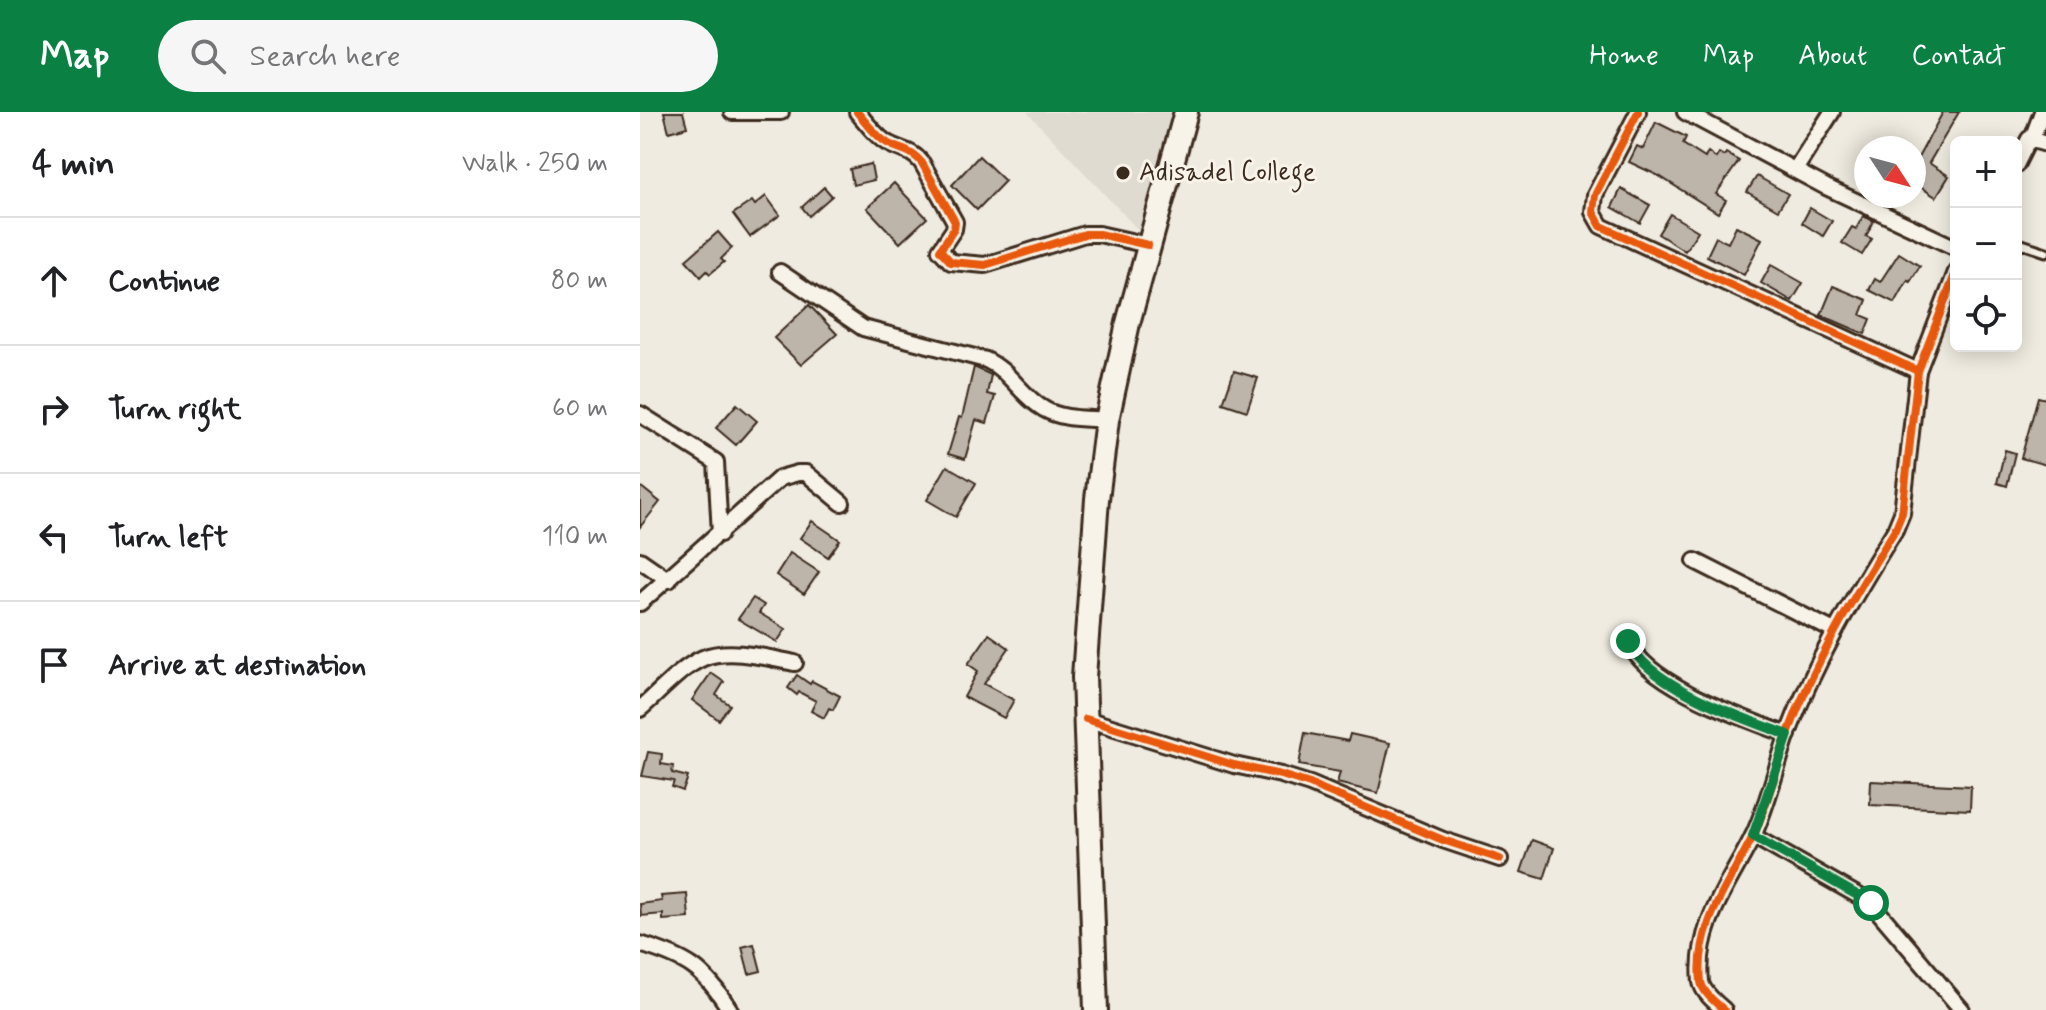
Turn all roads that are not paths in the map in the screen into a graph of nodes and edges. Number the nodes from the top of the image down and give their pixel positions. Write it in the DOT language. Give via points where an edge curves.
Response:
graph roads {
  1 [pos="732,112"];
  2 [pos="781,112"];
  3 [pos="857,112"];
  4 [pos="1186,112"];
  5 [pos="1638,112"];
  6 [pos="1685,112"];
  7 [pos="1832,112"];
  8 [pos="2042,112"];
  9 [pos="2039,141"];
  10 [pos="2022,159"];
  11 [pos="1795,170"];
  12 [pos="2022,244"];
  13 [pos="1148,245"];
  14 [pos="1950,245"];
  15 [pos="2046,252"];
  16 [pos="780,272"];
  17 [pos="1953,280"];
  18 [pos="1918,371"];
  19 [pos="640,414"];
  20 [pos="1107,420"];
  21 [pos="842,503"];
  22 [pos="720,534"];
  23 [pos="640,560"];
  24 [pos="1695,561"];
  25 [pos="669,580"];
  26 [pos="640,603"];
  27 [pos="1834,631"];
  28 [pos="1628,641"];
  29 [pos="795,663"];
  30 [pos="640,709"];
  31 [pos="1086,719"];
  32 [pos="1788,735"];
  33 [pos="1753,836"];
  34 [pos="1500,859"];
  35 [pos="640,944"];
  36 [pos="730,1010"];
  37 [pos="1096,1010"];
  38 [pos="1724,1010"];
  39 [pos="1962,1010"];
  1 -- 2 [label="street"];
  3 -- 13 [label="street" via="887,144 905,149 922,163 955,222 940,250 951,262 985,265 1085,234"];
  4 -- 13 [label="highway"];
  5 -- 18 [label="street" via="1595,195 1593,212 1601,226"];
  6 -- 11 [label="street"];
  7 -- 11 [label="street"];
  8 -- 9 [label="street"];
  9 -- 10 [label="street"];
  11 -- 14 [label="street"];
  12 -- 15 [label="lane"];
  13 -- 20 [label="highway"];
  16 -- 20 [label="street" via="863,328 986,360 1004,370 1041,408 1058,416"];
  17 -- 18 [label="street"];
  18 -- 27 [label="street" via="1902,513"];
  19 -- 22 [label="street" via="716,462"];
  20 -- 31 [label="highway" via="1087,613"];
  21 -- 22 [label="street" via="806,473 787,475"];
  22 -- 25 [label="street"];
  23 -- 25 [label="street"];
  24 -- 27 [label="street"];
  25 -- 26 [label="street"];
  27 -- 32 [label="street"];
  28 -- 32 [label="street" via="1634,655 1702,701"];
  29 -- 30 [label="street" via="713,655 695,662"];
  31 -- 34 [label="street" via="1310,784"];
  31 -- 37 [label="highway"];
  32 -- 33 [label="street"];
  33 -- 38 [label="street" via="1726,881 1706,935 1703,988"];
  33 -- 39 [label="street" via="1871,903"];
  35 -- 36 [label="street" via="686,961"];
}
